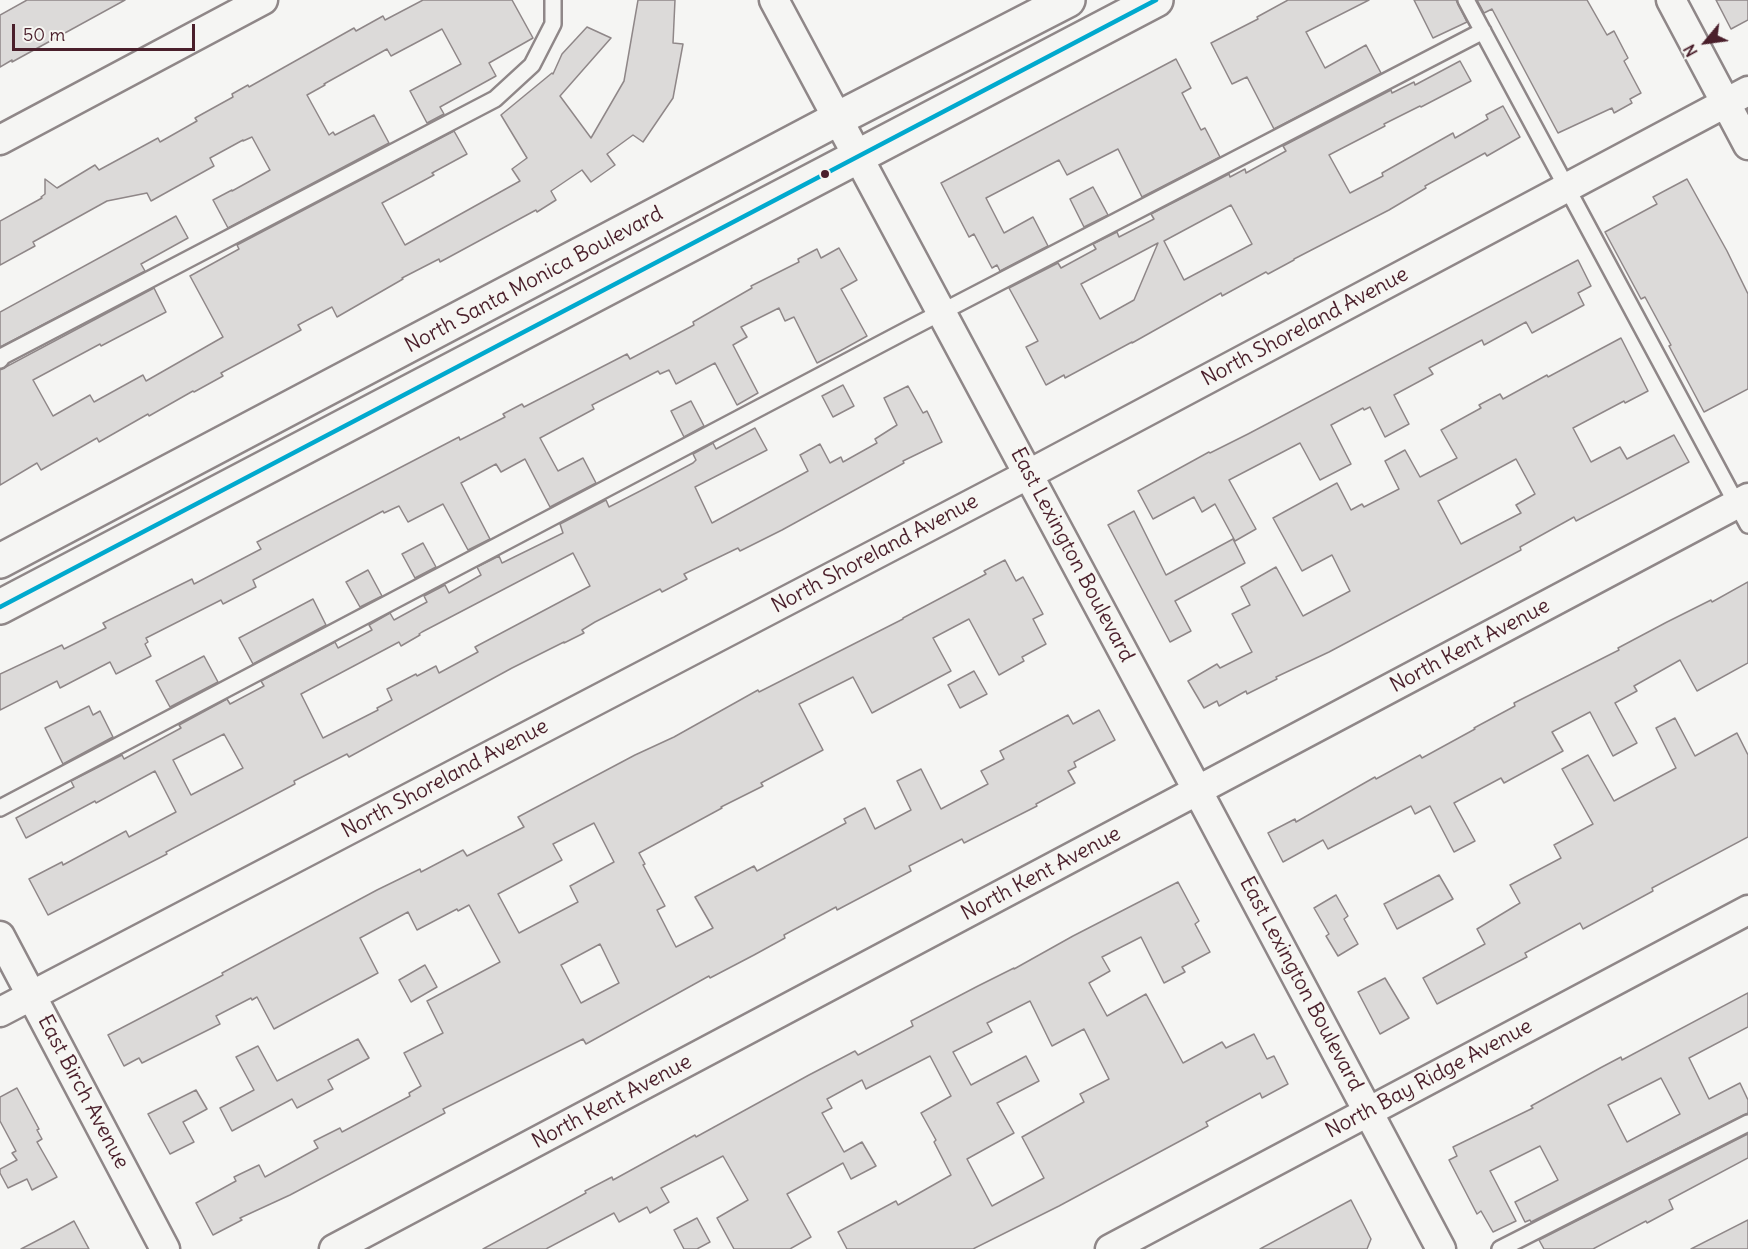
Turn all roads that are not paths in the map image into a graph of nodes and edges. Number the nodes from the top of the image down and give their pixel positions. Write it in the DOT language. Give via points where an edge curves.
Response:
graph roads {
  1 [pos="262,0"];
  2 [pos="553,0"];
  3 [pos="774,0"];
  4 [pos="1068,0"];
  5 [pos="1156,0"];
  6 [pos="1466,0"];
  7 [pos="1671,0"];
  8 [pos="1482,31"];
  9 [pos="1737,97"];
  10 [pos="837,119"];
  11 [pos="0,140"];
  12 [pos="1748,145"];
  13 [pos="858,156"];
  14 [pos="1567,188"];
  15 [pos="941,312"];
  16 [pos="0,360"];
  17 [pos="1029,474"];
  18 [pos="1744,509"];
  19 [pos="2,555"];
  20 [pos="0,607"];
  21 [pos="1198,791"];
  22 [pos="0,808"];
  23 [pos="1748,910"];
  24 [pos="0,936"];
  25 [pos="32,995"];
  26 [pos="0,1012"];
  27 [pos="1369,1111"];
  28 [pos="1748,1123"];
  29 [pos="165,1249"];
  30 [pos="334,1249"];
  31 [pos="1110,1249"];
  32 [pos="1441,1249"];
  33 [pos="1500,1249"];
  1 -- 11 [label="street"];
  2 -- 16 [label="lane" via="553,24 532,65 495,99"];
  3 -- 10 [label="street, East Lexington Boulevard"];
  4 -- 10 [label="street, North Santa Monica Boulevard"];
  5 -- 13 [label="street, North Santa Monica Boulevard"];
  6 -- 8 [label="lane"];
  7 -- 9 [label="street"];
  8 -- 14 [label="lane"];
  8 -- 15 [label="lane"];
  9 -- 12 [label="street"];
  9 -- 14 [label="street, North Shoreland Avenue"];
  10 -- 13 [label="street, East Lexington Boulevard"];
  10 -- 19 [label="street, North Santa Monica Boulevard"];
  13 -- 15 [label="street, East Lexington Boulevard"];
  13 -- 20 [label="street, North Santa Monica Boulevard"];
  14 -- 17 [label="street, North Shoreland Avenue"];
  14 -- 18 [label="lane"];
  15 -- 17 [label="street, East Lexington Boulevard"];
  15 -- 22 [label="lane"];
  17 -- 21 [label="street, East Lexington Boulevard"];
  17 -- 25 [label="street, North Shoreland Avenue"];
  18 -- 21 [label="street, North Kent Avenue"];
  21 -- 27 [label="street, East Lexington Boulevard"];
  21 -- 30 [label="street, North Kent Avenue"];
  23 -- 27 [label="street, North Bay Ridge Avenue"];
  24 -- 25 [label="street, East Birch Avenue"];
  25 -- 26 [label="street, North Shoreland Avenue"];
  25 -- 29 [label="street, East Birch Avenue"];
  27 -- 31 [label="street, North Bay Ridge Avenue"];
  27 -- 32 [label="street, East Lexington Boulevard"];
  28 -- 33 [label="lane"];
}
